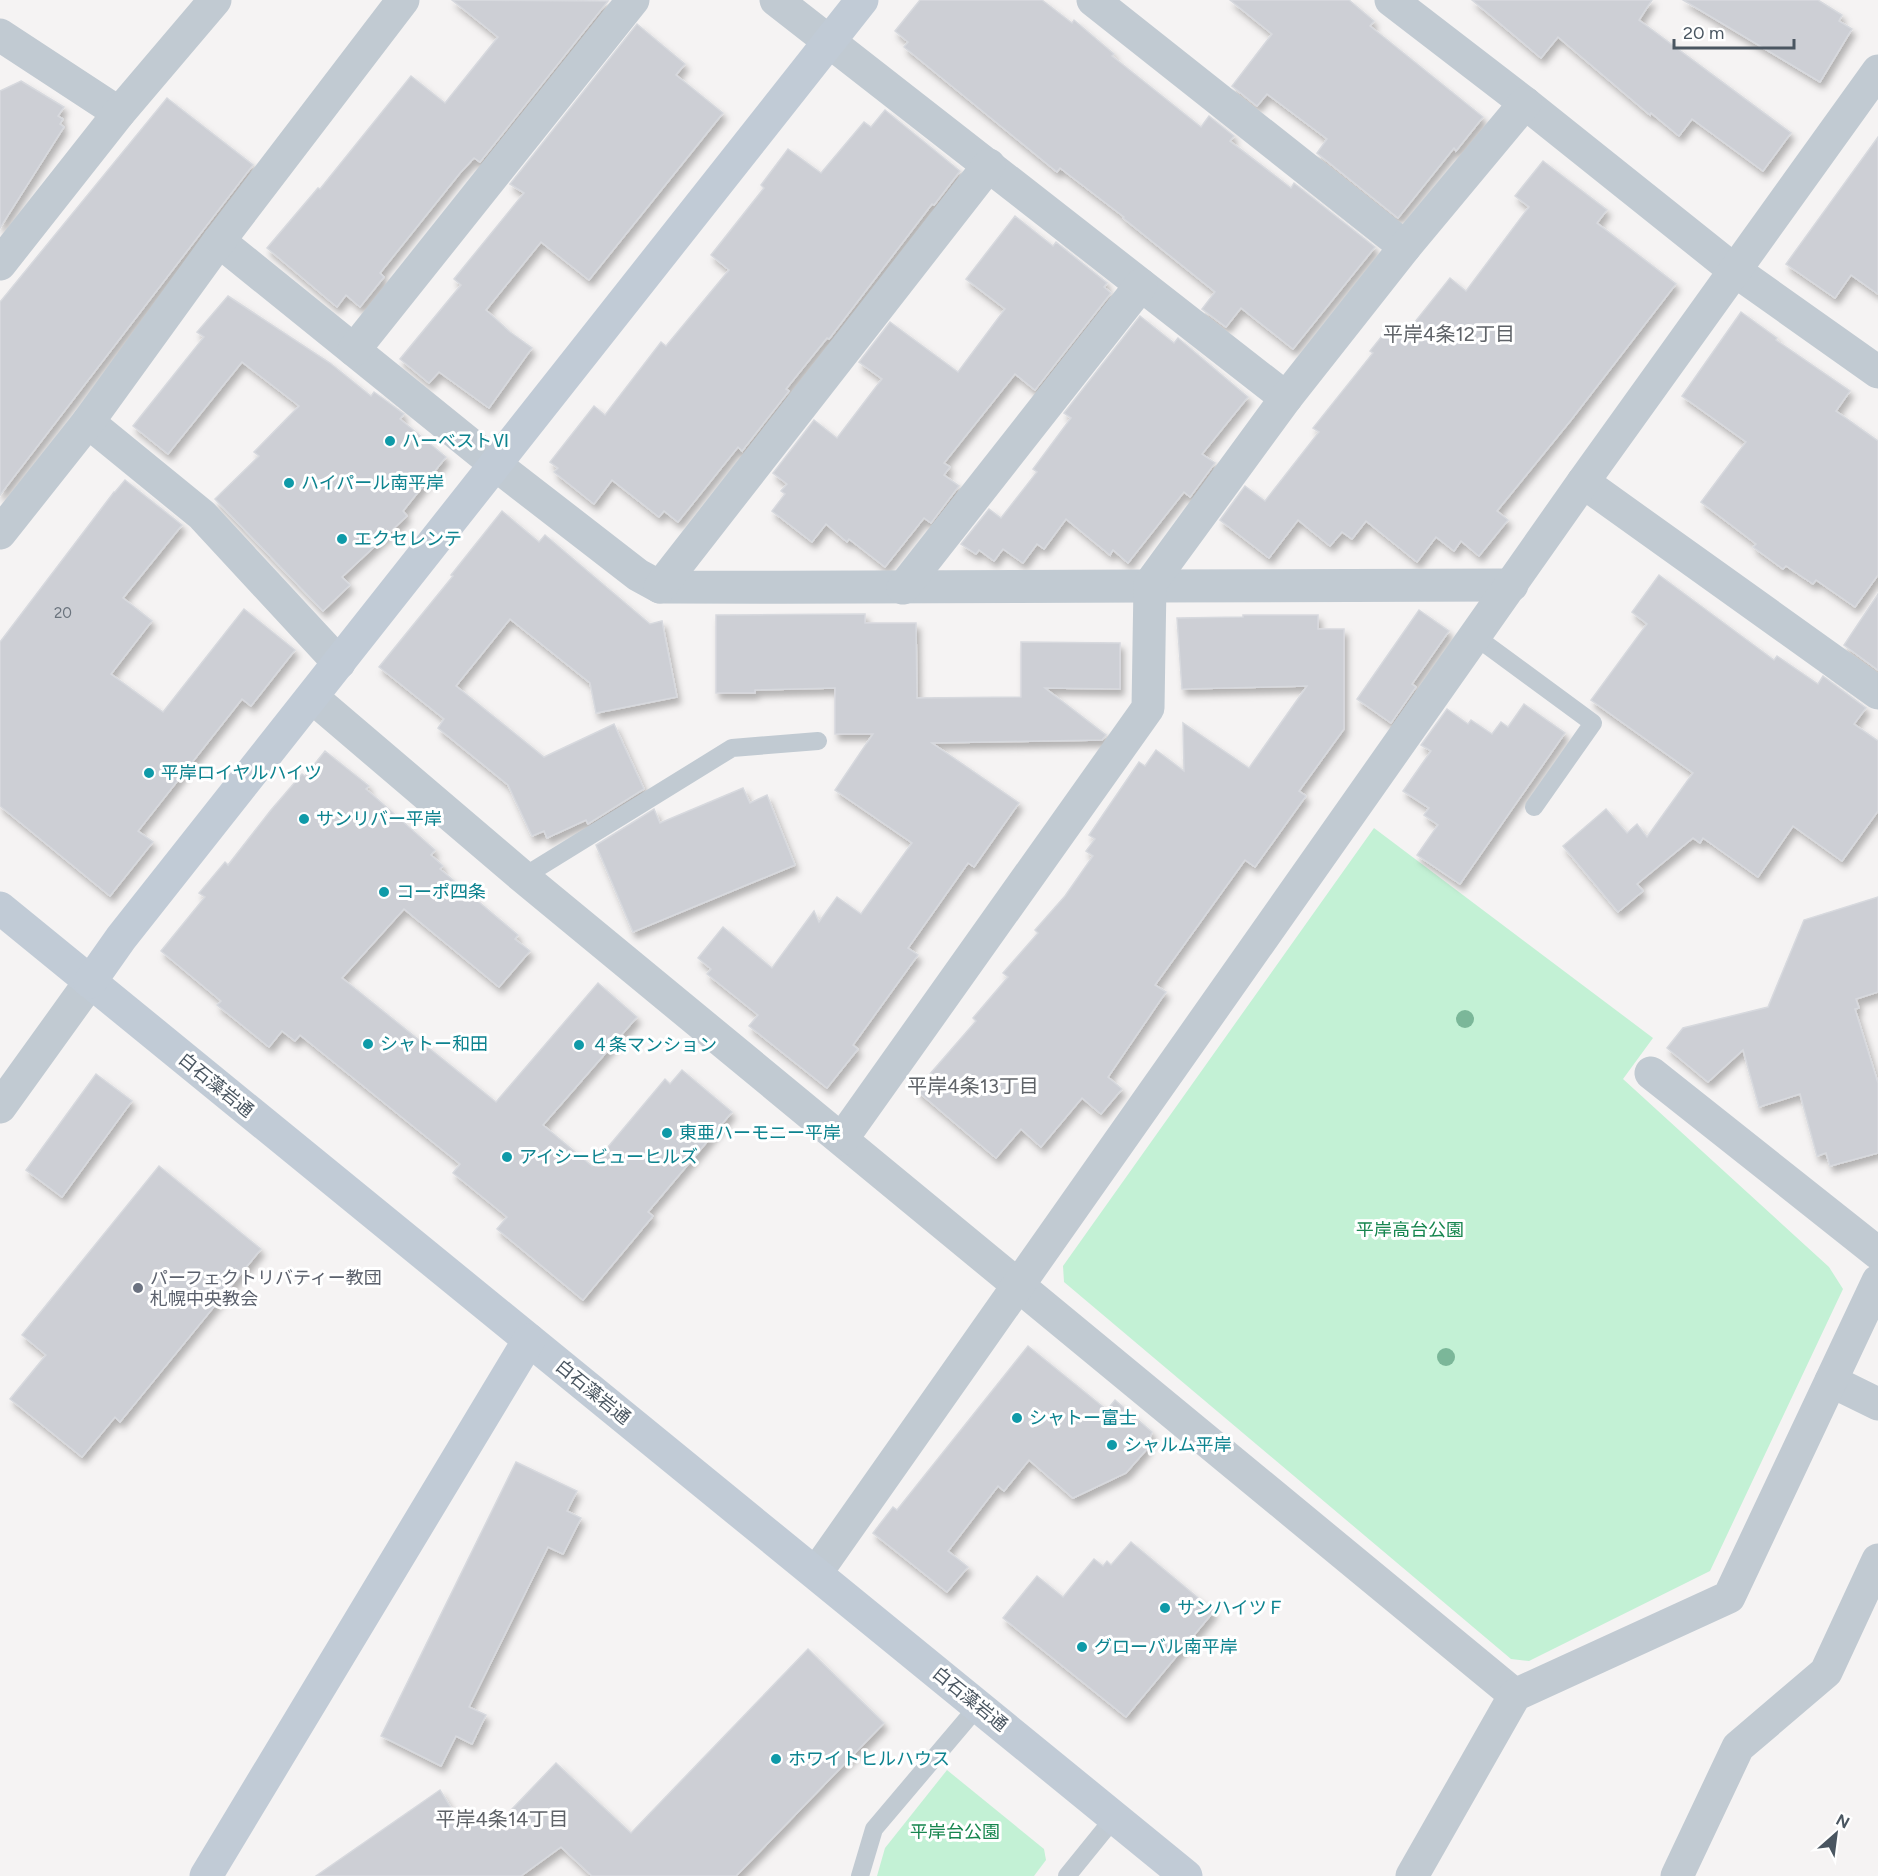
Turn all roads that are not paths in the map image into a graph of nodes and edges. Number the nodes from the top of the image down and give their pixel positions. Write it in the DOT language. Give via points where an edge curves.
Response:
graph roads {
  1 [pos="214,0"];
  2 [pos="403,0"];
  3 [pos="633,0"];
  4 [pos="776,0"];
  5 [pos="861,0"];
  6 [pos="1093,0"];
  7 [pos="1391,0"];
  8 [pos="0,35"];
  9 [pos="829,41"];
  10 [pos="1878,71"];
  11 [pos="1525,103"];
  12 [pos="119,112"];
  13 [pos="989,165"];
  14 [pos="219,242"];
  15 [pos="1405,247"];
  16 [pos="0,264"];
  17 [pos="1734,270"];
  18 [pos="1141,285"];
  19 [pos="354,350"];
  20 [pos="1878,372"];
  21 [pos="1286,398"];
  22 [pos="88,422"];
  23 [pos="496,465"];
  24 [pos="1583,482"];
  25 [pos="0,533"];
  26 [pos="1150,584"];
  27 [pos="1512,585"];
  28 [pos="660,587"];
  29 [pos="903,588"];
  30 [pos="1476,637"];
  31 [pos="339,663"];
  32 [pos="1878,693"];
  33 [pos="313,698"];
  34 [pos="818,741"];
  35 [pos="1534,807"];
  36 [pos="523,877"];
  37 [pos="0,908"];
  38 [pos="90,982"];
  39 [pos="1651,1073"];
  40 [pos="0,1107"];
  41 [pos="842,1139"];
  42 [pos="1873,1238"];
  43 [pos="1878,1281"];
  44 [pos="1020,1285"];
  45 [pos="529,1340"];
  46 [pos="1831,1381"];
  47 [pos="1878,1404"];
  48 [pos="1878,1560"];
  49 [pos="816,1573"];
  50 [pos="1515,1695"];
  51 [pos="979,1705"];
  52 [pos="1114,1818"];
  53 [pos="206,1876"];
  54 [pos="860,1876"];
  55 [pos="1067,1876"];
  56 [pos="1186,1876"];
  57 [pos="1412,1876"];
  58 [pos="1677,1876"];
  1 -- 12 [label="street"];
  2 -- 14 [label="street"];
  3 -- 19 [label="street"];
  4 -- 9 [label="street"];
  5 -- 9 [label="street"];
  6 -- 15 [label="street"];
  7 -- 11 [label="street"];
  8 -- 12 [label="street"];
  9 -- 13 [label="street"];
  9 -- 23 [label="street"];
  10 -- 17 [label="street"];
  11 -- 15 [label="street"];
  11 -- 17 [label="street"];
  12 -- 16 [label="street"];
  13 -- 18 [label="street"];
  13 -- 28 [label="street"];
  14 -- 19 [label="street"];
  14 -- 22 [label="street"];
  15 -- 21 [label="street"];
  17 -- 20 [label="street"];
  17 -- 24 [label="street"];
  18 -- 21 [label="street"];
  18 -- 29 [label="street"];
  19 -- 23 [label="street"];
  21 -- 26 [label="street"];
  22 -- 25 [label="street"];
  22 -- 31 [label="street" via="202,514"];
  23 -- 28 [label="street" via="638,575"];
  23 -- 31 [label="street"];
  24 -- 27 [label="street"];
  24 -- 32 [label="street"];
  26 -- 27 [label="street"];
  26 -- 29 [label="street"];
  26 -- 41 [label="street" via="1148,708"];
  27 -- 30 [label="street"];
  28 -- 29 [label="street"];
  30 -- 35 [label="lane" via="1593,723"];
  30 -- 44 [label="street"];
  31 -- 33 [label="street"];
  33 -- 36 [label="street"];
  33 -- 38 [label="street"];
  34 -- 36 [label="lane" via="732,748"];
  36 -- 41 [label="street"];
  37 -- 38 [label="street, 白石藻岩通"];
  38 -- 40 [label="street"];
  38 -- 45 [label="street, 白石藻岩通"];
  39 -- 42 [label="street"];
  41 -- 44 [label="street"];
  43 -- 46 [label="street"];
  44 -- 49 [label="street"];
  44 -- 50 [label="street"];
  45 -- 49 [label="street, 白石藻岩通"];
  45 -- 53 [label="street"];
  46 -- 47 [label="street"];
  46 -- 50 [label="street" via="1729,1597"];
  48 -- 58 [label="street" via="1826,1672 1738,1747"];
  49 -- 51 [label="street, 白石藻岩通"];
  50 -- 57 [label="street"];
  51 -- 52 [label="street, 白石藻岩通"];
  51 -- 54 [label="lane" via="874,1829"];
  52 -- 55 [label="lane"];
  52 -- 56 [label="street, 白石藻岩通"];
}
